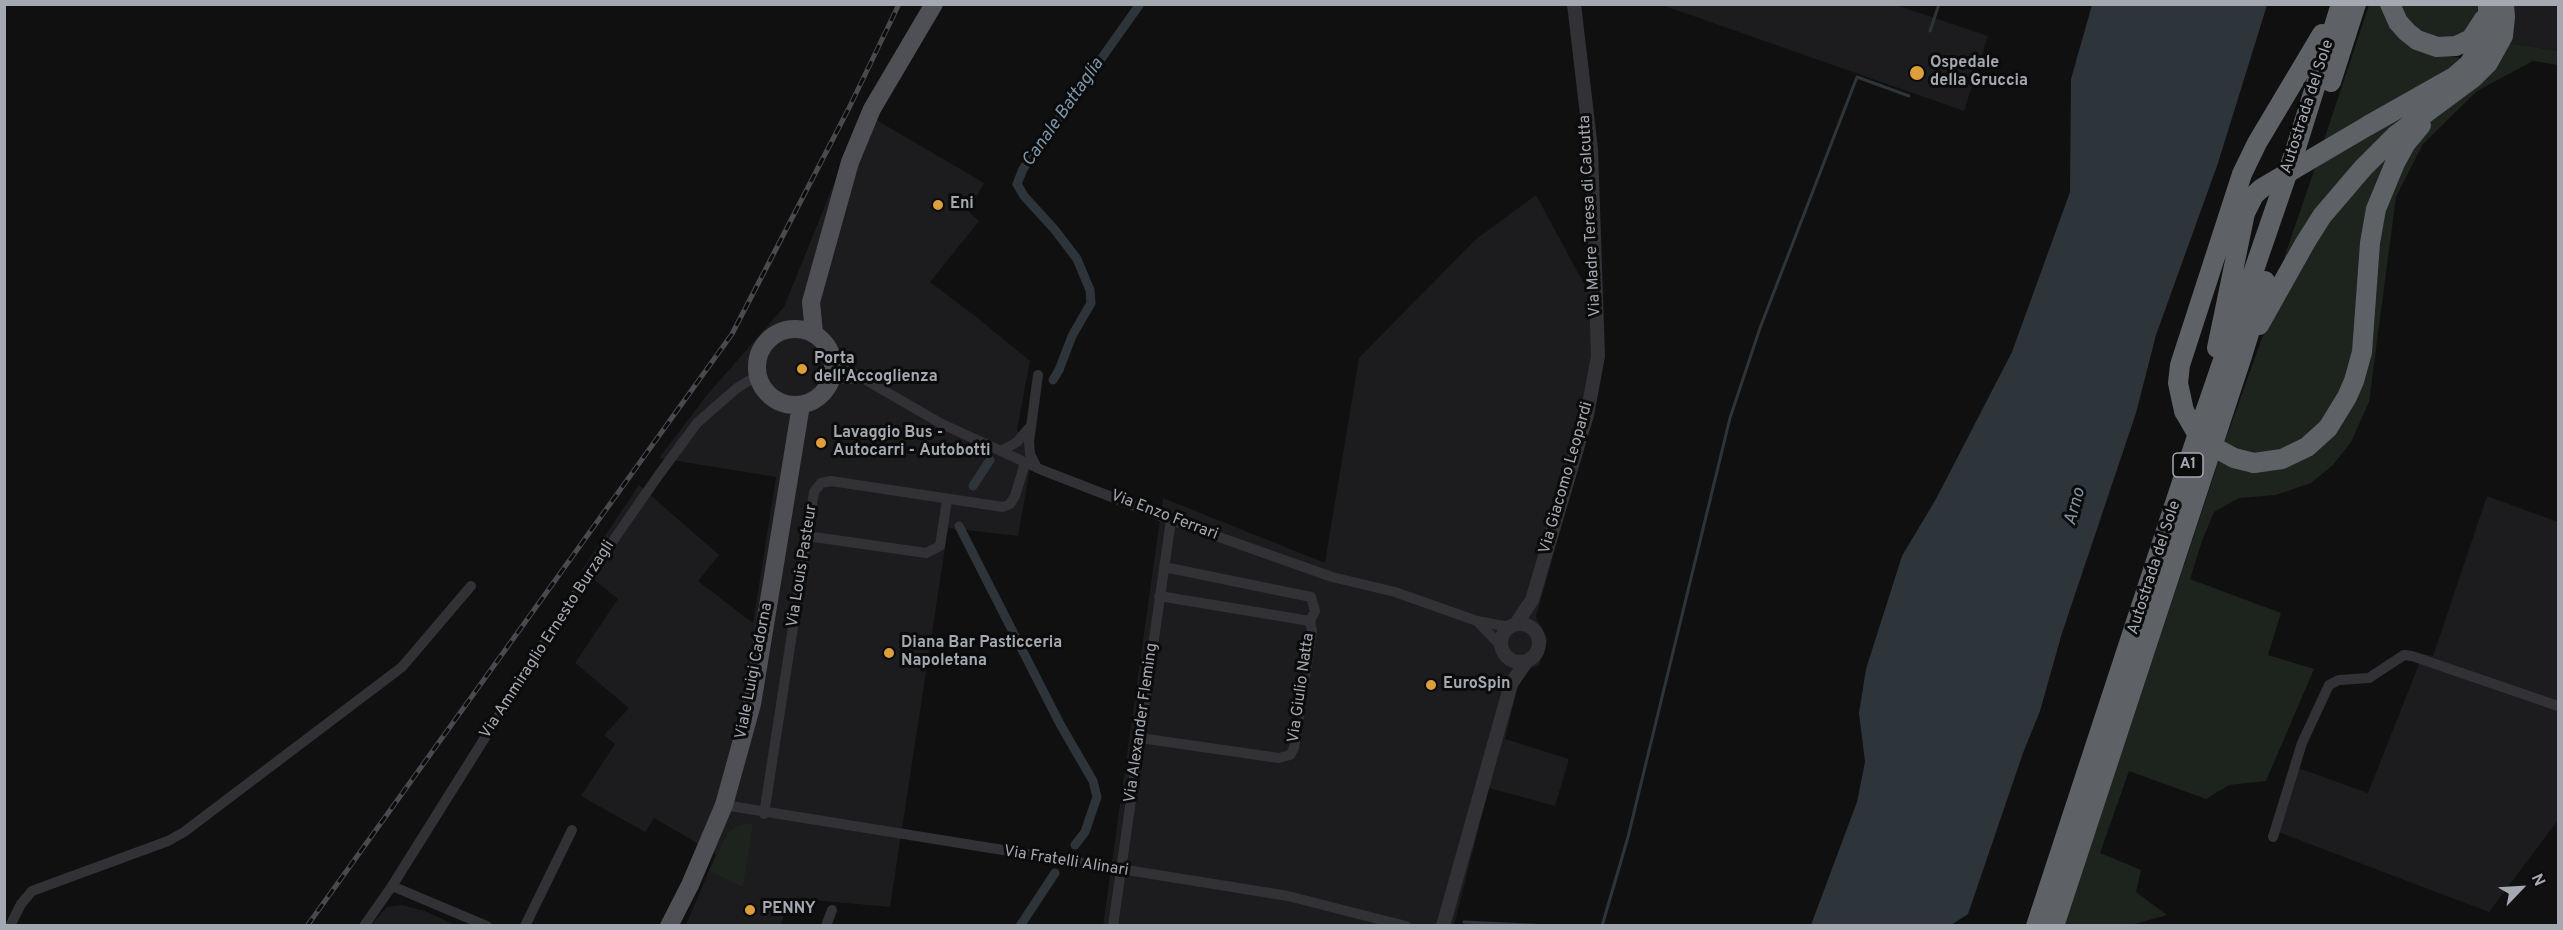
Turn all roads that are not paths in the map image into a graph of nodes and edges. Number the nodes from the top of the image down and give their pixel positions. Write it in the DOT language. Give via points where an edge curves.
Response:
graph roads {
  1 [pos="934,4"];
  2 [pos="1574,4"];
  3 [pos="2339,4"];
  4 [pos="2356,4"];
  5 [pos="2390,4"];
  6 [pos="2494,6"];
  7 [pos="2439,102"];
  8 [pos="811,302"];
  9 [pos="793,328"];
  10 [pos="814,333"];
  11 [pos="1598,356"];
  12 [pos="2242,356"];
  13 [pos="833,361"];
  14 [pos="758,375"];
  15 [pos="1038,375"];
  16 [pos="831,379"];
  17 [pos="863,379"];
  18 [pos="781,403"];
  19 [pos="801,405"];
  20 [pos="2201,424"];
  21 [pos="1029,428"];
  22 [pos="794,440"];
  23 [pos="1001,451"];
  24 [pos="1025,463"];
  25 [pos="1037,468"];
  26 [pos="947,500"];
  27 [pos="1171,520"];
  28 [pos="807,536"];
  29 [pos="1164,567"];
  30 [pos="471,586"];
  31 [pos="1159,596"];
  32 [pos="1532,600"];
  33 [pos="1310,621"];
  34 [pos="1477,621"];
  35 [pos="1512,626"];
  36 [pos="1533,629"];
  37 [pos="1503,651"];
  38 [pos="1526,662"];
  39 [pos="1511,684"];
  40 [pos="2559,706"];
  41 [pos="1140,738"];
  42 [pos="724,805"];
  43 [pos="764,814"];
  44 [pos="572,830"];
  45 [pos="2273,837"];
  46 [pos="1122,871"];
  47 [pos="392,886"];
  48 [pos="678,907"];
  49 [pos="832,910"];
  50 [pos="10,926"];
  51 [pos="364,926"];
  52 [pos="487,926"];
  53 [pos="525,926"];
  54 [pos="669,926"];
  55 [pos="676,926"];
  56 [pos="826,926"];
  57 [pos="1113,926"];
  58 [pos="1406,926"];
  59 [pos="1443,926"];
  60 [pos="2036,926"];
  61 [pos="2054,926"];
  1 -- 8 [label="main road" via="872,109 850,162"];
  2 -- 11 [label="street, Via Madre Teresa di Calcutta" via="1591,149"];
  3 -- 7 [label="highway, bridge" via="2242,174 2180,365 2178,383 2184,411 2210,445 2254,463 2282,459 2307,447 2328,428 2355,381 2362,352 2370,243 2383,188 2406,143"];
  3 -- 20 [label="highway, Autostrada del Sole / A1" via="2292,159"];
  4 -- 12 [label="highway, Autostrada del Sole / A1"];
  5 -- 6 [label="highway" via="2406,32 2427,45 2446,48 2470,39"];
  6 -- 7 [label="highway" via="2505,27 2494,55 2473,78"];
  6 -- 20 [label="highway, bridge" via="2484,39 2463,69 2254,195 2245,213"];
  7 -- 12 [label="highway" via="2388,142 2322,216"];
  8 -- 9 [label="main road"];
  8 -- 10 [label="main road"];
  9 -- 10 [label="main road"];
  9 -- 14 [label="main road" via="765,344 757,362"];
  10 -- 13 [label="main road" via="823,340"];
  11 -- 32 [label="street, Via Giacomo Leopardi" via="1587,415"];
  12 -- 61 [label="highway, Autostrada del Sole / A1"];
  13 -- 16 [label="main road"];
  13 -- 17 [label="street, Via Enzo Ferrari"];
  14 -- 18 [label="main road" via="766,392"];
  14 -- 47 [label="street, Via Ammiraglio Ernesto Burzagli" via="697,423 658,476 565,610"];
  15 -- 21 [label="street"];
  16 -- 17 [label="street"];
  16 -- 19 [label="main road" via="820,396"];
  17 -- 23 [label="street, Via Enzo Ferrari" via="940,423"];
  18 -- 19 [label="main road"];
  18 -- 22 [label="main road, Viale Luigi Cadorna"];
  19 -- 22 [label="main road, Viale Luigi Cadorna"];
  20 -- 60 [label="highway, Autostrada del Sole / A1"];
  21 -- 23 [label="street" via="1017,442"];
  21 -- 25 [label="street" via="1030,454"];
  22 -- 42 [label="main road, Viale Luigi Cadorna" via="752,704"];
  23 -- 24 [label="street, Via Enzo Ferrari"];
  24 -- 25 [label="street, Via Enzo Ferrari"];
  24 -- 26 [label="street, Via Louis Pasteur" via="1010,504 996,507"];
  25 -- 27 [label="street, Via Enzo Ferrari"];
  26 -- 28 [label="street" via="940,546 932,552"];
  26 -- 28 [label="street, Via Louis Pasteur" via="821,483 814,492"];
  27 -- 29 [label="street, Via Alexander Fleming"];
  27 -- 34 [label="street, Via Enzo Ferrari" via="1332,577 1395,592"];
  28 -- 43 [label="street, Via Louis Pasteur"];
  29 -- 31 [label="street, Via Alexander Fleming"];
  29 -- 33 [label="street" via="1311,597 1315,611"];
  30 -- 50 [label="street" via="402,667 193,825 168,841 32,891"];
  31 -- 33 [label="street, Via Giulio Natta"];
  31 -- 41 [label="street, Via Alexander Fleming"];
  32 -- 35 [label="street, Via Giacomo Leopardi"];
  32 -- 36 [label="street, Via Giacomo Leopardi"];
  33 -- 41 [label="street, Via Giulio Natta" via="1312,631 1290,755 1279,758"];
  34 -- 35 [label="street, Via Enzo Ferrari"];
  34 -- 37 [label="street"];
  35 -- 36 [label="street" via="1522,624"];
  35 -- 37 [label="street, Via Giacomo Leopardi" via="1502,636"];
  36 -- 38 [label="street, Via Giacomo Leopardi" via="1539,639 1538,650"];
  37 -- 38 [label="street" via="1515,662"];
  37 -- 39 [label="street, Via Giacomo Leopardi"];
  38 -- 39 [label="street, Via Giacomo Leopardi"];
  39 -- 59 [label="street, Via Giacomo Leopardi"];
  40 -- 45 [label="street" via="2404,655 2368,678 2339,680 2329,685 2302,743"];
  41 -- 46 [label="street, Via Alexander Fleming"];
  42 -- 43 [label="street, Via Fratelli Alinari"];
  42 -- 48 [label="main road, Viale Luigi Cadorna"];
  43 -- 46 [label="street, Via Fratelli Alinari"];
  44 -- 53 [label="street"];
  46 -- 57 [label="street, Via Alexander Fleming"];
  46 -- 58 [label="street, Via Fratelli Alinari" via="1288,896"];
  47 -- 51 [label="street, Via Ammiraglio Ernesto Burzagli"];
  47 -- 52 [label="street"];
  48 -- 54 [label="main road, Viale Luigi Cadorna"];
  48 -- 55 [label="street"];
  49 -- 56 [label="street"];
}
